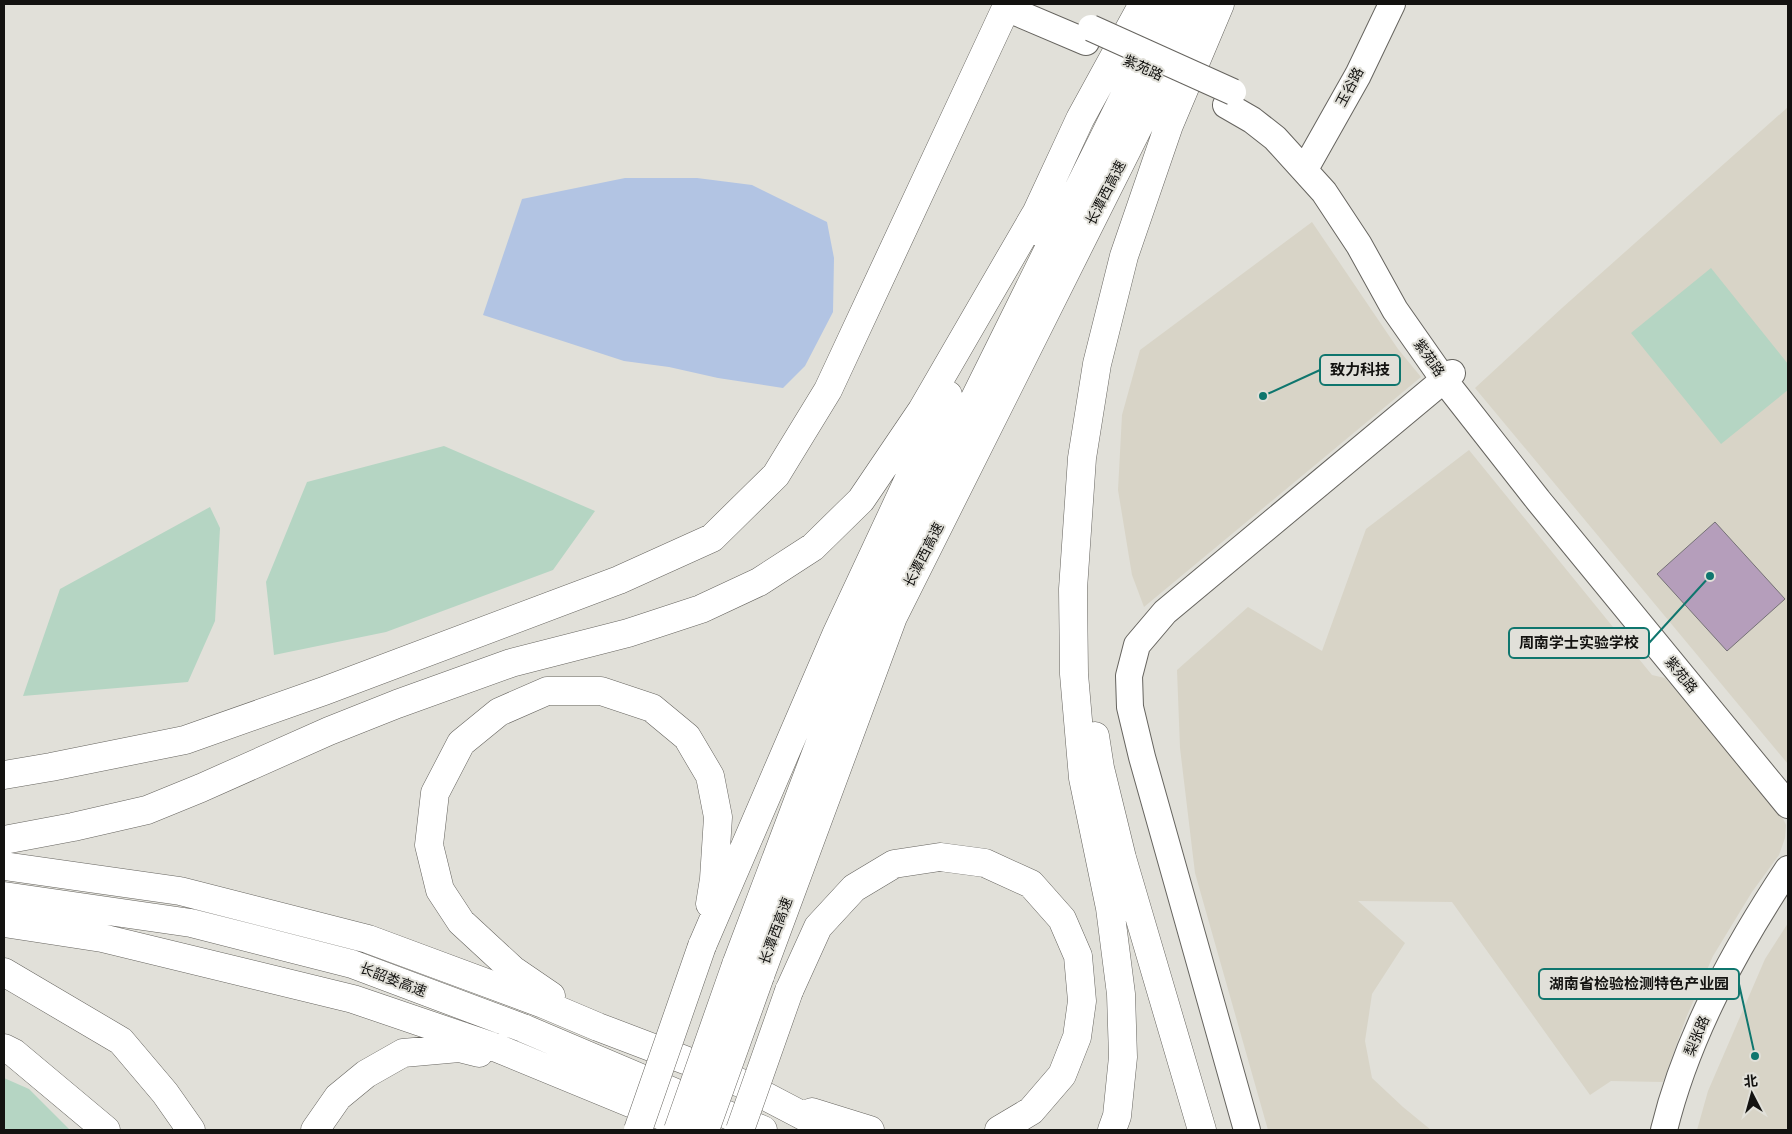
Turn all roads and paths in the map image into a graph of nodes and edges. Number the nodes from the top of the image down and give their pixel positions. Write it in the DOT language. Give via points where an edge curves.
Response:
graph roads {
  1 [pos="1036,4"];
  2 [pos="1143,4"];
  3 [pos="1170,4"];
  4 [pos="1200,4"];
  5 [pos="1220,4"];
  6 [pos="1382,4"];
  7 [pos="1392,4"];
  8 [pos="1007,6"];
  9 [pos="1089,35"];
  10 [pos="1305,161"];
  11 [pos="1035,215"];
  12 [pos="1452,381"];
  13 [pos="1072,589"];
  14 [pos="4,775"];
  15 [pos="1788,786"];
  16 [pos="1788,805"];
  17 [pos="4,840"];
  18 [pos="4,866"];
  19 [pos="1788,869"];
  20 [pos="1788,893"];
  21 [pos="4,896"];
  22 [pos="4,923"];
  23 [pos="702,946"];
  24 [pos="748,970"];
  25 [pos="4,972"];
  26 [pos="598,1027"];
  27 [pos="4,1048"];
  28 [pos="542,1066"];
  29 [pos="768,1098"];
  30 [pos="106,1130"];
  31 [pos="191,1130"];
  32 [pos="315,1130"];
  33 [pos="638,1130"];
  34 [pos="678,1130"];
  35 [pos="696,1130"];
  36 [pos="705,1130"];
  37 [pos="740,1130"];
  38 [pos="763,1130"];
  39 [pos="830,1130"];
  40 [pos="870,1130"];
  41 [pos="999,1130"];
  42 [pos="1112,1130"];
  43 [pos="1202,1130"];
  44 [pos="1247,1130"];
  45 [pos="1259,1130"];
  46 [pos="1664,1130"];
  47 [pos="1677,1130"];
  1 -- 9 [label="street, 紫苑路"];
  2 -- 11 [label="highway" via="1080,119"];
  3 -- 24 [label="highway, 长潭西高速" via="871,608"];
  4 -- 24 [label="highway, 长潭西高速" via="893,617"];
  5 -- 13 [label="highway" via="1169,125 1124,256 1097,364 1082,458"];
  6 -- 10 [label="street, 玉谷路"];
  7 -- 10 [label="street, 玉谷路" via="1358,75"];
  8 -- 9 [label="street, 紫苑路"];
  8 -- 14 [label="highway" via="828,390 776,475 712,538 620,580 185,740"];
  9 -- 10 [label="street, 紫苑路, bridge" via="1230,98 1278,124"];
  10 -- 12 [label="street, 紫苑路" via="1336,190"];
  11 -- 17 [label="highway" via="922,410 861,500 813,548 759,582 701,610 628,633 511,663 397,704 147,810"];
  11 -- 23 [label="highway" via="836,636"];
  12 -- 15 [label="street, 紫苑路"];
  12 -- 16 [label="street, 紫苑路" via="1538,500"];
  12 -- 44 [label="street" via="1164,612 1137,645 1129,676 1130,707"];
  12 -- 45 [label="street" via="1176,619 1152,646 1142,673 1142,710 1153,758"];
  13 -- 42 [label="highway" via="1074,674 1083,778 1110,908 1121,994 1123,1057 1117,1116"];
  13 -- 43 [label="highway" via="1100,768 1122,858"];
  18 -- 26 [label="highway" via="180,891 368,939"];
  19 -- 46 [label="street, 梨张路" via="1729,966 1686,1062"];
  20 -- 47 [label="street, 梨张路" via="1746,959 1721,1008"];
  21 -- 38 [label="highway, 长韶娄高速" via="191,923 352,964 523,1028"];
  22 -- 28 [label="highway" via="102,938 352,999"];
  23 -- 26 [label="highway" via="714,879 718,817 710,776 687,737 652,708 601,691 547,691 499,712 461,743 435,793 429,845 440,890 461,922 513,970"];
  23 -- 33 [label="highway, bridge"];
  24 -- 34 [label="highway, 长潭西高速, bridge"];
  24 -- 36 [label="highway, 长潭西高速, bridge"];
  25 -- 31 [label="highway" via="121,1041"];
  26 -- 29 [label="highway" via="728,1076"];
  27 -- 30 [label="highway"];
  28 -- 32 [label="highway" via="459,1048 403,1053 366,1074 338,1097"];
  28 -- 35 [label="highway"];
  29 -- 39 [label="highway"];
  29 -- 40 [label="highway"];
  37 -- 41 [label="highway, bridge" via="789,992 818,927 854,888 894,864 940,857 985,863 1031,884 1062,919 1078,956 1082,1001 1077,1037 1062,1075 1031,1111"];
}
